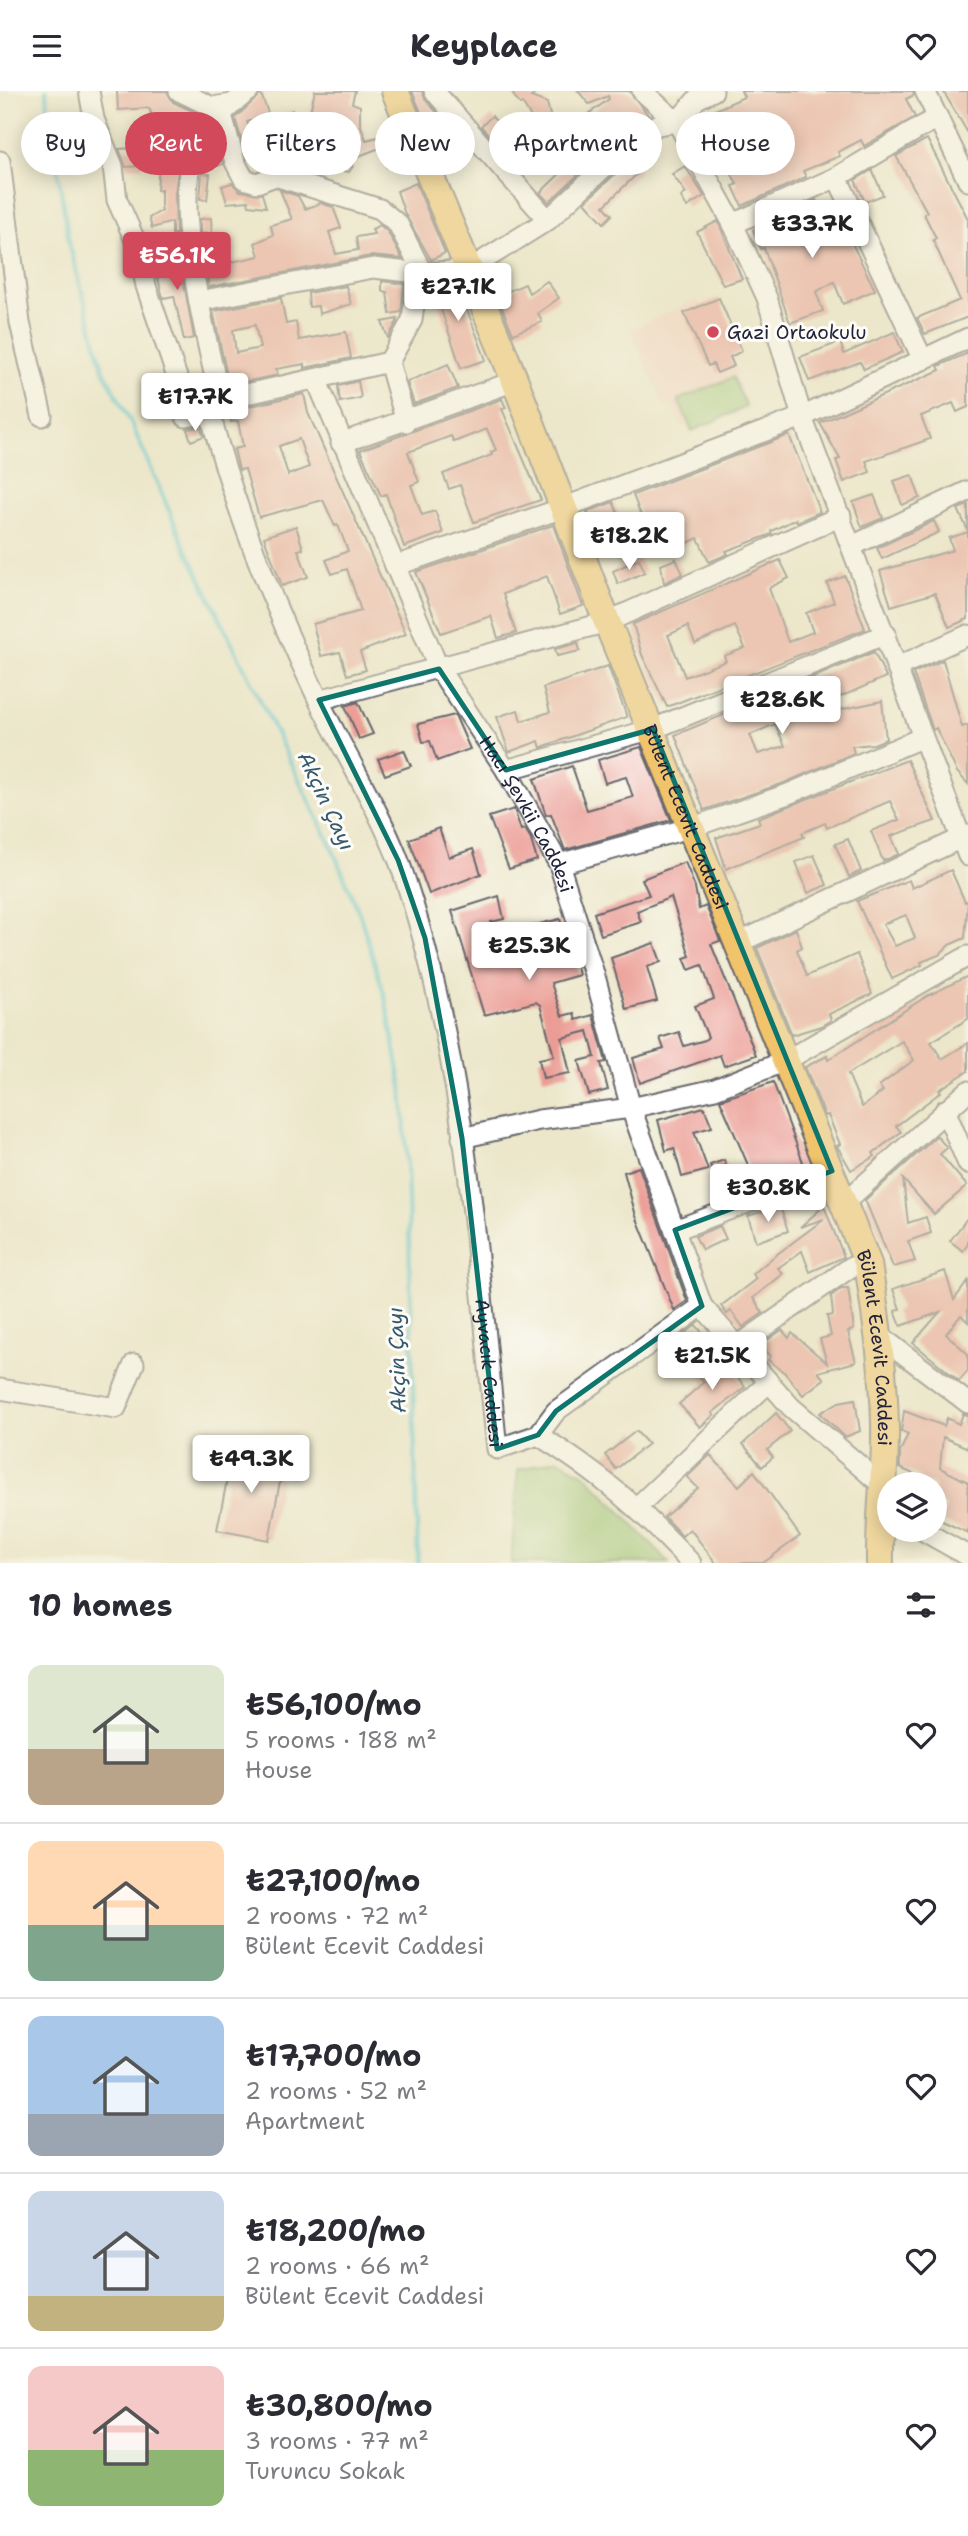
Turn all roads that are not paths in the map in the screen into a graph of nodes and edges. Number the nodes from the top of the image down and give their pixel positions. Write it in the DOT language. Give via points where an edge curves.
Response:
graph roads {
  1 [pos="89,91"];
  2 [pos="179,91"];
  3 [pos="249,91"];
  4 [pos="395,91"];
  5 [pos="434,91"];
  6 [pos="642,91"];
  7 [pos="925,91"];
  8 [pos="702,94"];
  9 [pos="227,110"];
  10 [pos="686,112"];
  11 [pos="938,117"];
  12 [pos="676,122"];
  13 [pos="676,123"];
  14 [pos="0,161"];
  15 [pos="706,175"];
  16 [pos="837,177"];
  17 [pos="968,181"];
  18 [pos="2,196"];
  19 [pos="548,221"];
  20 [pos="733,224"];
  21 [pos="468,270"];
  22 [pos="418,273"];
  23 [pos="199,301"];
  24 [pos="10,324"];
  25 [pos="968,338"];
  26 [pos="923,360"];
  27 [pos="389,362"];
  28 [pos="316,379"];
  29 [pos="515,381"];
  30 [pos="215,407"];
  31 [pos="42,416"];
  32 [pos="802,417"];
  33 [pos="407,422"];
  34 [pos="341,443"];
  35 [pos="968,491"];
  36 [pos="564,508"];
  37 [pos="841,516"];
  38 [pos="852,546"];
  39 [pos="395,566"];
  40 [pos="607,622"];
  41 [pos="886,634"];
  42 [pos="968,635"];
  43 [pos="897,667"];
  44 [pos="439,669"];
  45 [pos="319,701"];
  46 [pos="653,729"];
  47 [pos="921,738"];
  48 [pos="506,770"];
  49 [pos="693,827"];
  50 [pos="966,843"];
  51 [pos="559,864"];
  52 [pos="738,943"];
  53 [pos="968,956"];
  54 [pos="785,1061"];
  55 [pos="968,1091"];
  56 [pos="631,1108"];
  57 [pos="944,1110"];
  58 [pos="462,1138"];
  59 [pos="968,1164"];
  60 [pos="832,1171"];
  61 [pos="844,1203"];
  62 [pos="675,1230"];
  63 [pos="868,1264"];
  64 [pos="702,1306"];
  65 [pos="880,1336"];
  66 [pos="736,1347"];
  67 [pos="134,1364"];
  68 [pos="768,1383"];
  69 [pos="0,1389"];
  70 [pos="968,1403"];
  71 [pos="538,1435"];
  72 [pos="884,1472"];
  73 [pos="877,1495"];
  74 [pos="638,1506"];
  75 [pos="881,1542"];
  76 [pos="943,1542"];
  77 [pos="968,1556"];
  78 [pos="691,1563"];
  79 [pos="880,1563"];
  1 -- 30 [label="street" via="94,119 113,166 117,200 138,247 186,417"];
  2 -- 9 [label="street"];
  3 -- 9 [label="street"];
  4 -- 21 [label="main road, Bülent Ecevit Caddesi"];
  5 -- 19 [label="street"];
  6 -- 12 [label="street"];
  7 -- 11 [label="street"];
  8 -- 10 [label="street"];
  9 -- 22 [label="street" via="235,162 244,179 257,183 275,176 380,209 398,225 419,266"];
  9 -- 23 [label="street" via="199,142 188,174 187,221"];
  11 -- 16 [label="street"];
  11 -- 17 [label="street"];
  13 -- 19 [label="street" via="657,125 637,140"];
  14 -- 18 [label="street"];
  15 -- 20 [label="street"];
  16 -- 20 [label="street"];
  16 -- 26 [label="street"];
  18 -- 24 [label="street"];
  19 -- 21 [label="street"];
  20 -- 32 [label="street" via="767,298"];
  21 -- 22 [label="street"];
  21 -- 29 [label="main road, Bülent Ecevit Caddesi"];
  22 -- 23 [label="street" via="373,268"];
  22 -- 27 [label="street" via="412,320"];
  23 -- 30 [label="street"];
  24 -- 31 [label="street"];
  25 -- 26 [label="street"];
  26 -- 32 [label="street"];
  27 -- 28 [label="street"];
  27 -- 33 [label="street"];
  28 -- 30 [label="street"];
  28 -- 34 [label="street, Hacı Şevkii Caddesi"];
  29 -- 33 [label="street"];
  29 -- 36 [label="main road, Bülent Ecevit Caddesi"];
  30 -- 45 [label="street" via="257,563"];
  32 -- 36 [label="street"];
  32 -- 37 [label="street"];
  33 -- 34 [label="street"];
  34 -- 39 [label="street, Hacı Şevkii Caddesi"];
  35 -- 38 [label="street"];
  36 -- 39 [label="street"];
  36 -- 40 [label="main road, Bülent Ecevit Caddesi"];
  37 -- 38 [label="street"];
  37 -- 40 [label="street"];
  38 -- 41 [label="street"];
  39 -- 44 [label="street, Hacı Şevkii Caddesi"];
  40 -- 44 [label="street"];
  40 -- 46 [label="main road, Bülent Ecevit Caddesi"];
  41 -- 43 [label="street"];
  41 -- 46 [label="street"];
  42 -- 43 [label="street"];
  43 -- 47 [label="street"];
  44 -- 45 [label="street"];
  44 -- 48 [label="street, Hacı Şevkii Caddesi"];
  45 -- 58 [label="street" via="398,860 425,938 447,1032"];
  46 -- 48 [label="street"];
  46 -- 49 [label="main road, Bülent Ecevit Caddesi"];
  47 -- 49 [label="street" via="788,795"];
  47 -- 50 [label="street"];
  48 -- 51 [label="street, Hacı Şevkii Caddesi"];
  49 -- 51 [label="street"];
  49 -- 52 [label="main road, Bülent Ecevit Caddesi"];
  50 -- 52 [label="street"];
  51 -- 56 [label="street, Hacı Şevkii Caddesi"];
  52 -- 54 [label="main road, Bülent Ecevit Caddesi"];
  53 -- 54 [label="street"];
  54 -- 56 [label="street" via="715,1089"];
  54 -- 60 [label="main road, Bülent Ecevit Caddesi"];
  55 -- 57 [label="street"];
  56 -- 58 [label="street" via="539,1120"];
  56 -- 62 [label="street, Hacı Şevkii Caddesi"];
  57 -- 59 [label="street"];
  57 -- 61 [label="street"];
  58 -- 71 [label="street, Ayvacık Caddesi" via="497,1449"];
  60 -- 61 [label="main road, Bülent Ecevit Caddesi"];
  60 -- 62 [label="street"];
  61 -- 63 [label="main road, Bülent Ecevit Caddesi"];
  62 -- 64 [label="street, Hacı Şevkii Caddesi"];
  63 -- 65 [label="main road, Bülent Ecevit Caddesi"];
  63 -- 66 [label="street" via="851,1266"];
  64 -- 66 [label="street, Hacı Şevkii Caddesi"];
  64 -- 71 [label="street" via="556,1411"];
  65 -- 70 [label="street"];
  65 -- 72 [label="main road, Bülent Ecevit Caddesi"];
  66 -- 68 [label="street, Hacı Şevkii Caddesi"];
  67 -- 69 [label="street" via="116,1408"];
  68 -- 73 [label="street, Hacı Şevkii Caddesi"];
  68 -- 74 [label="street"];
  71 -- 74 [label="street, Ayvacık Caddesi"];
  74 -- 78 [label="street, Ayvacık Caddesi"];
  75 -- 79 [label="main road, Bülent Ecevit Caddesi"];
  76 -- 77 [label="street"];
}
